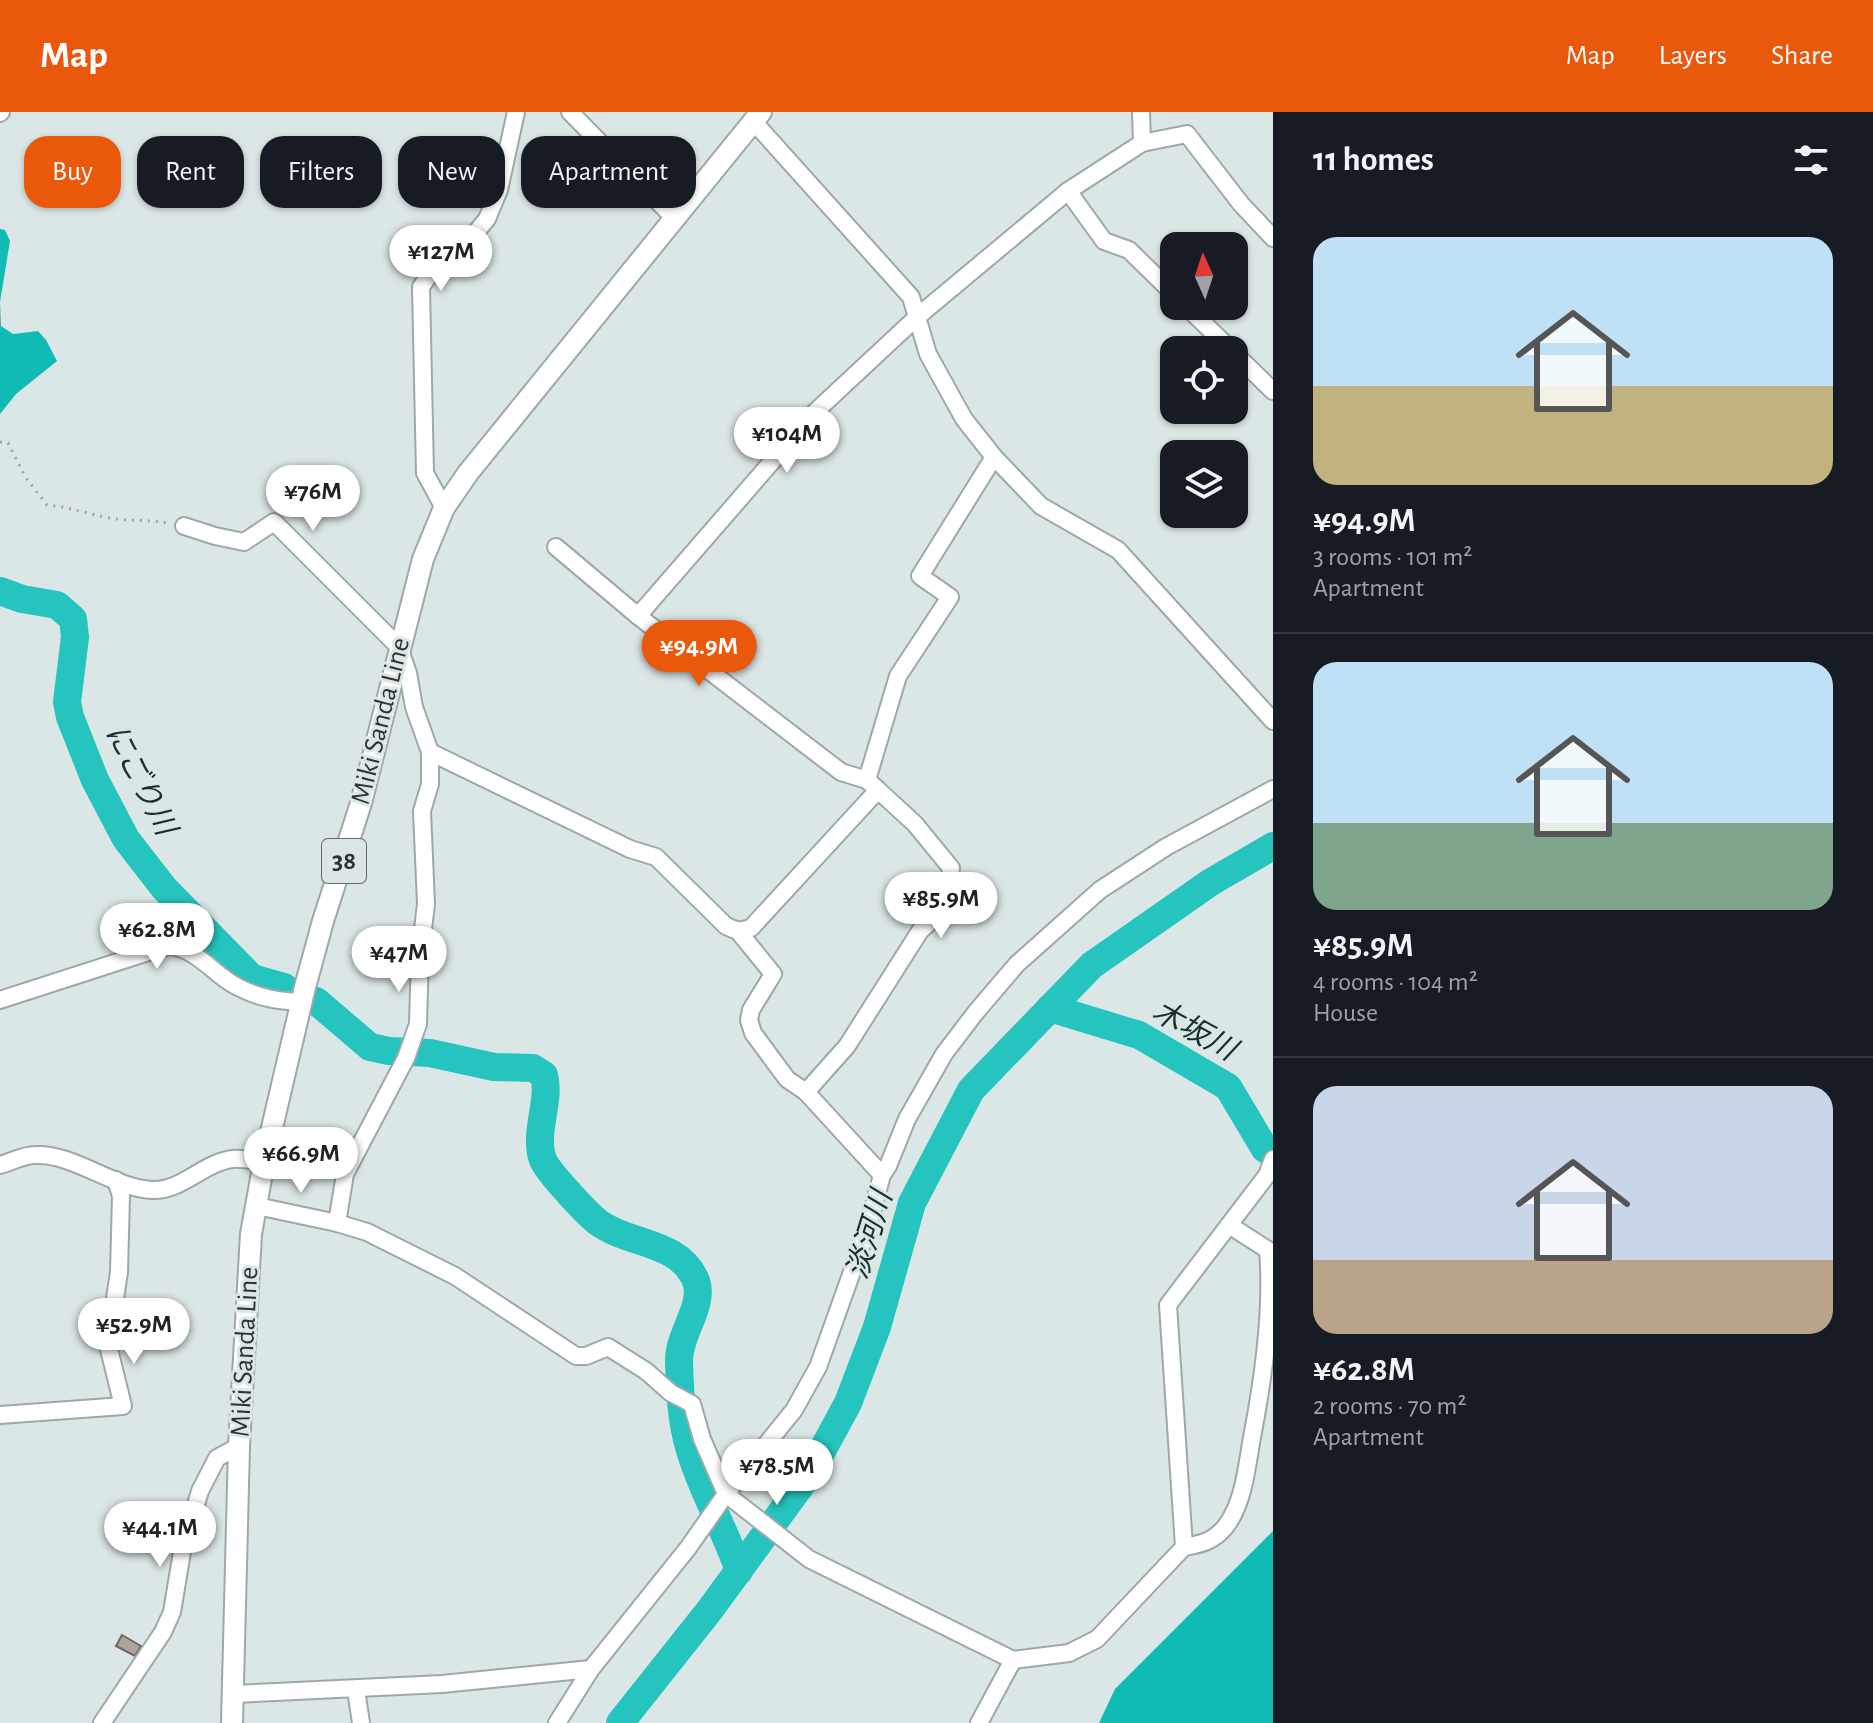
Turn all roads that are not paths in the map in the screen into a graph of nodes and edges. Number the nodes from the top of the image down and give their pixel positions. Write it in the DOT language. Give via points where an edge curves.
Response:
graph roads {
  1 [pos="516,112"];
  2 [pos="570,112"];
  3 [pos="1141,112"];
  4 [pos="758,117"];
  5 [pos="1142,143"];
  6 [pos="1068,191"];
  7 [pos="675,219"];
  8 [pos="1273,238"];
  9 [pos="1160,280"];
  10 [pos="917,317"];
  11 [pos="1201,320"];
  12 [pos="1217,336"];
  13 [pos="1248,366"];
  14 [pos="1273,391"];
  15 [pos="994,457"];
  16 [pos="444,508"];
  17 [pos="184,526"];
  18 [pos="556,547"];
  19 [pos="638,616"];
  20 [pos="399,647"];
  21 [pos="1273,721"];
  22 [pos="430,752"];
  23 [pos="873,785"];
  24 [pos="1273,789"];
  25 [pos="738,931"];
  26 [pos="0,1000"];
  27 [pos="301,1002"];
  28 [pos="806,1092"];
  29 [pos="264,1162"];
  30 [pos="1272,1162"];
  31 [pos="0,1165"];
  32 [pos="882,1175"];
  33 [pos="116,1180"];
  34 [pos="257,1206"];
  35 [pos="337,1223"];
  36 [pos="1229,1225"];
  37 [pos="0,1415"];
  38 [pos="239,1446"];
  39 [pos="726,1494"];
  40 [pos="1184,1547"];
  41 [pos="1013,1660"];
  42 [pos="591,1669"];
  43 [pos="356,1690"];
  44 [pos="233,1694"];
  45 [pos="102,1723"];
  46 [pos="232,1723"];
  47 [pos="361,1723"];
  48 [pos="557,1723"];
  49 [pos="979,1723"];
  1 -- 16 [label="street" via="487,219 440,260 421,287 425,473"];
  2 -- 7 [label="street"];
  3 -- 5 [label="street"];
  4 -- 7 [label="main road, Miki Sanda Line / 38"];
  4 -- 10 [label="street" via="911,297"];
  5 -- 6 [label="street"];
  5 -- 8 [label="street" via="1187,134"];
  6 -- 9 [label="street" via="1104,241 1129,250"];
  6 -- 10 [label="street"];
  7 -- 16 [label="main road, Miki Sanda Line / 38"];
  10 -- 15 [label="street" via="928,354 964,419"];
  10 -- 19 [label="street" via="815,412"];
  11 -- 12 [label="street"];
  13 -- 14 [label="street"];
  15 -- 21 [label="street" via="1041,506 1118,550"];
  15 -- 23 [label="street" via="920,576 950,597 898,676"];
  16 -- 20 [label="main road, Miki Sanda Line / 38" via="423,559"];
  17 -- 20 [label="street" via="244,542 274,522"];
  18 -- 19 [label="street"];
  19 -- 23 [label="street" via="841,772"];
  20 -- 22 [label="street"];
  20 -- 27 [label="main road, Miki Sanda Line / 38" via="361,803"];
  22 -- 25 [label="street" via="656,857 726,926"];
  22 -- 35 [label="street" via="430,784 422,811 426,904 418,1024 406,1058 345,1174"];
  23 -- 25 [label="street" via="751,928"];
  23 -- 28 [label="street" via="951,868 950,886 936,918 920,931 847,1046"];
  24 -- 32 [label="street" via="1100,890 1017,964 944,1054"];
  25 -- 28 [label="street" via="773,974 751,1010 753,1033 787,1079"];
  26 -- 27 [label="street" via="167,946 184,946 236,986 271,1000"];
  27 -- 29 [label="main road, Miki Sanda Line / 38"];
  28 -- 32 [label="street"];
  29 -- 33 [label="street" via="233,1159 167,1189"];
  29 -- 34 [label="main road, Miki Sanda Line / 38"];
  30 -- 36 [label="street"];
  31 -- 33 [label="street" via="33,1155 52,1156"];
  32 -- 39 [label="street" via="818,1367 794,1410"];
  33 -- 37 [label="street" via="121,1196 119,1272 108,1345 123,1406"];
  34 -- 35 [label="street"];
  34 -- 38 [label="main road, Miki Sanda Line / 38"];
  35 -- 39 [label="street" via="367,1232 455,1276 576,1356 608,1347 646,1371 692,1404"];
  36 -- 40 [label="street" via="1168,1305"];
  36 -- 40 [label="street" via="1268,1250 1270,1334 1243,1485 1232,1515 1214,1539"];
  38 -- 44 [label="main road, Miki Sanda Line / 38"];
  38 -- 45 [label="street" via="217,1458 200,1491 172,1612"];
  39 -- 41 [label="street" via="809,1559"];
  39 -- 42 [label="street"];
  40 -- 41 [label="street" via="1097,1639 1069,1653"];
  41 -- 49 [label="street"];
  42 -- 43 [label="street"];
  42 -- 48 [label="street"];
  43 -- 44 [label="street"];
  43 -- 47 [label="street"];
  44 -- 46 [label="main road, Miki Sanda Line / 38"];
}
